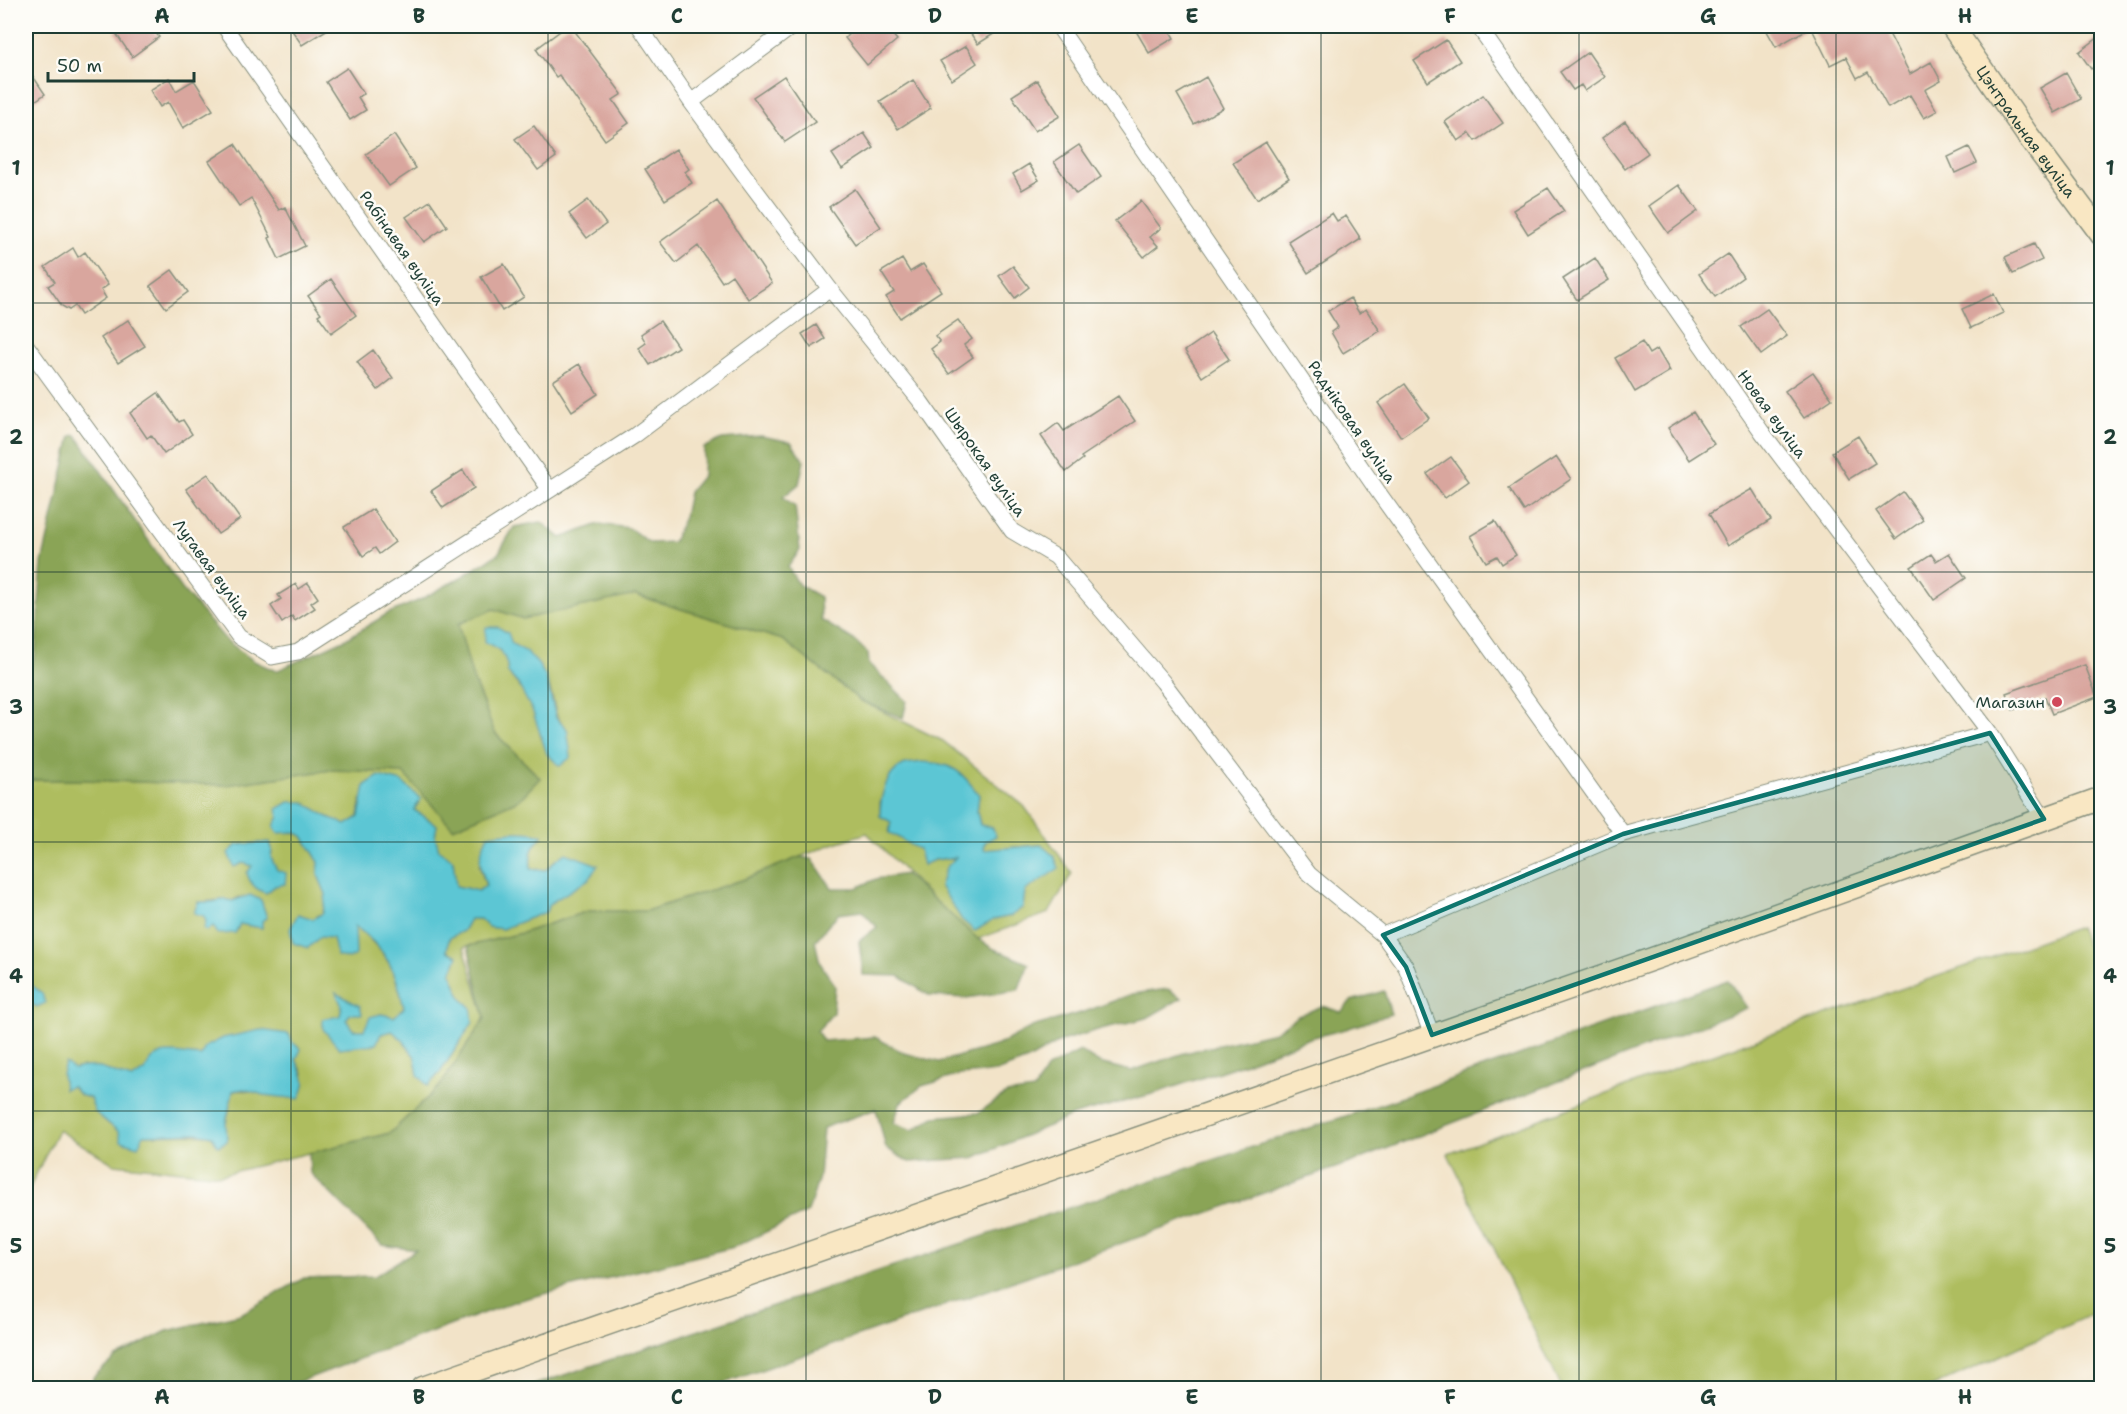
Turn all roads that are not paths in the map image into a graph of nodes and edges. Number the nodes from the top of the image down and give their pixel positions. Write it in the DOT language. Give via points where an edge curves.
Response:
graph roads {
  1 [pos="224,26"];
  2 [pos="639,26"];
  3 [pos="793,26"];
  4 [pos="1058,26"];
  5 [pos="1478,26"];
  6 [pos="1952,26"];
  7 [pos="691,102"];
  8 [pos="2102,235"];
  9 [pos="830,289"];
  10 [pos="26,345"];
  11 [pos="550,490"];
  12 [pos="1990,733"];
  13 [pos="2102,798"];
  14 [pos="2044,819"];
  15 [pos="1623,834"];
  16 [pos="1383,935"];
  17 [pos="1432,1035"];
  18 [pos="423,1389"];
  1 -- 11 [label="street, Рабінавая вуліца"];
  2 -- 7 [label="street, Шырокая вуліца"];
  3 -- 7 [label="street"];
  4 -- 15 [label="street, Радніковая вуліца" via="1381,496"];
  5 -- 12 [label="street, Новая вуліца" via="1762,432"];
  6 -- 8 [label="main road, Цэнтральная вуліца" via="2025,133"];
  7 -- 9 [label="street, Шырокая вуліца"];
  9 -- 11 [label="street, Лугавая вуліца" via="634,436"];
  9 -- 16 [label="street, Шырокая вуліца" via="921,402 1012,531 1056,557 1163,682 1309,874"];
  10 -- 11 [label="street, Лугавая вуліца" via="239,637 272,657 298,652"];
  12 -- 14 [label="street, Новая вуліца"];
  12 -- 15 [label="street"];
  13 -- 14 [label="main road"];
  14 -- 17 [label="main road"];
  15 -- 16 [label="street"];
  16 -- 17 [label="street, Шырокая вуліца" via="1406,967"];
  17 -- 18 [label="main road"];
}
